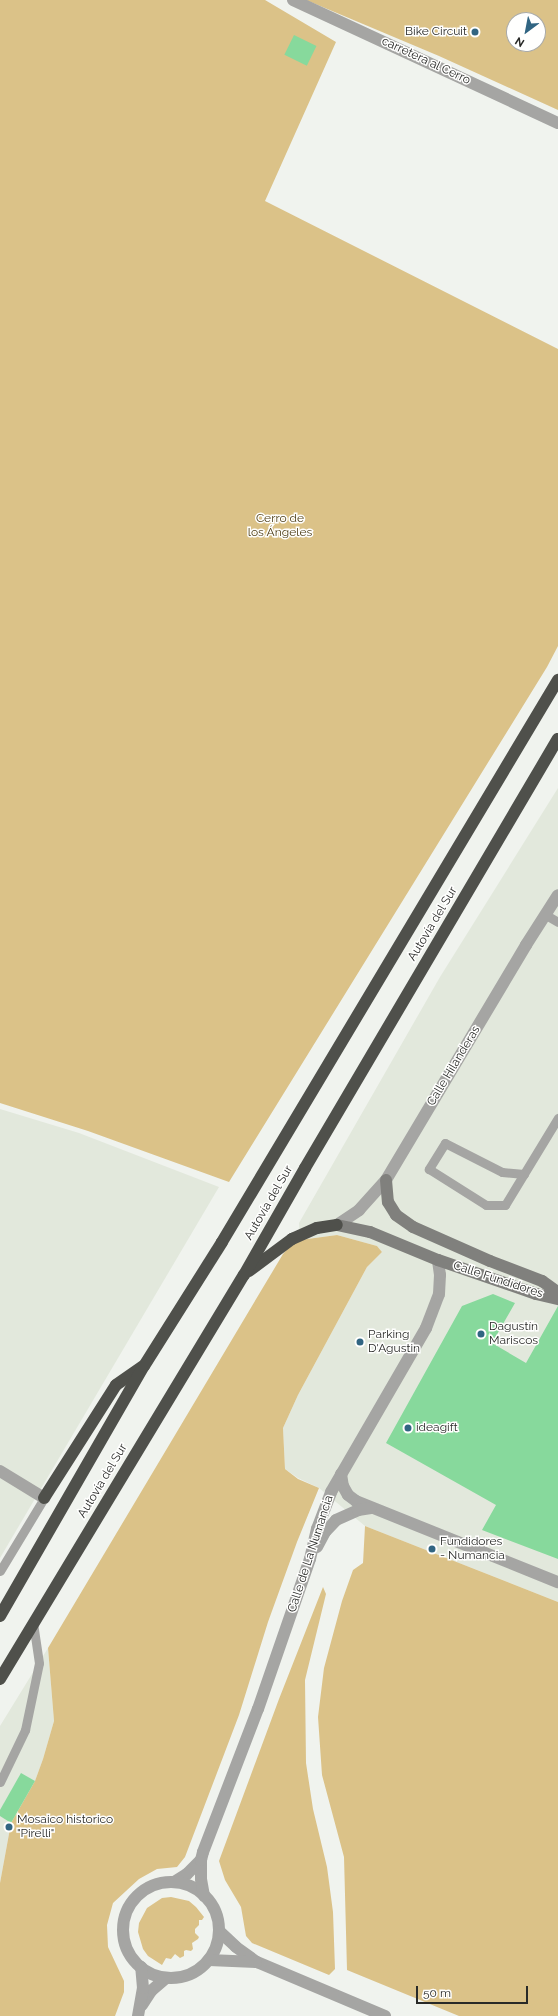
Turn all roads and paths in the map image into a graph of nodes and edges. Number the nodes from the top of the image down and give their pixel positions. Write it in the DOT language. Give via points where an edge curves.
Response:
graph roads {
  1 [pos="293,0"];
  2 [pos="558,123"];
  3 [pos="558,673"];
  4 [pos="558,680"];
  5 [pos="551,692"];
  6 [pos="558,739"];
  7 [pos="558,895"];
  8 [pos="546,915"];
  9 [pos="558,922"];
  10 [pos="558,1118"];
  11 [pos="524,1174"];
  12 [pos="386,1180"];
  13 [pos="336,1225"];
  14 [pos="452,1243"];
  15 [pos="438,1260"];
  16 [pos="244,1275"];
  17 [pos="558,1292"];
  18 [pos="558,1299"];
  19 [pos="144,1366"];
  20 [pos="0,1471"];
  21 [pos="342,1474"];
  22 [pos="44,1498"];
  23 [pos="371,1508"];
  24 [pos="310,1559"];
  25 [pos="0,1571"];
  26 [pos="558,1582"];
  27 [pos="0,1616"];
  28 [pos="33,1622"];
  29 [pos="0,1679"];
  30 [pos="0,1782"];
  31 [pos="201,1860"];
  32 [pos="174,1882"];
  33 [pos="204,1896"];
  34 [pos="219,1931"];
  35 [pos="209,1960"];
  36 [pos="257,1962"];
  37 [pos="141,1967"];
  38 [pos="166,1978"];
  39 [pos="139,2012"];
  40 [pos="385,2016"];
  1 -- 2 [label="street, carretera al Cerro"];
  3 -- 5 [label="highway"];
  4 -- 5 [label="highway, Autovía del Sur"];
  5 -- 19 [label="highway, Autovía del Sur" via="222,1242"];
  6 -- 16 [label="highway, Autovía del Sur"];
  7 -- 8 [label="street, Calle Hilanderas"];
  8 -- 9 [label="lane"];
  8 -- 12 [label="street, Calle Hilanderas"];
  10 -- 11 [label="lane"];
  11 -- 11 [label="lane" via="505,1205 486,1205 429,1169 445,1144 502,1172"];
  12 -- 13 [label="street, Calle Hilanderas" via="359,1210"];
  12 -- 14 [label="street, Calle Fundidores" via="388,1202 396,1215 413,1228"];
  13 -- 15 [label="street, Calle Fundidores" via="370,1232"];
  13 -- 16 [label="highway" via="317,1228 292,1239"];
  14 -- 15 [label="street, Calle Fundidores" via="446,1245"];
  14 -- 17 [label="street, Calle Fundidores" via="542,1281"];
  15 -- 18 [label="street, Calle Fundidores" via="536,1294"];
  15 -- 21 [label="street, Calle de La Numancia" via="439,1294 426,1328"];
  16 -- 28 [label="highway, Autovía del Sur"];
  19 -- 22 [label="highway" via="116,1385"];
  19 -- 27 [label="highway, Autovía del Sur"];
  20 -- 22 [label="street"];
  21 -- 23 [label="street" via="343,1486 348,1495"];
  21 -- 24 [label="street, Calle de La Numancia" via="331,1492 317,1529"];
  22 -- 25 [label="lane"];
  23 -- 24 [label="street" via="358,1510 336,1520 325,1532"];
  23 -- 26 [label="street"];
  24 -- 31 [label="street, Calle de La Numancia" via="258,1710"];
  28 -- 29 [label="highway, Autovía del Sur"];
  28 -- 30 [label="lane" via="38,1663 25,1730"];
  31 -- 32 [label="street, Calle de La Numancia" via="187,1874"];
  31 -- 33 [label="street, Calle de La Numancia"];
  32 -- 33 [label="street" via="186,1885"];
  32 -- 37 [label="street" via="151,1887 138,1896 128,1909 124,1925 125,1940 130,1955"];
  33 -- 34 [label="street" via="211,1903 217,1916"];
  34 -- 35 [label="street" via="217,1946"];
  34 -- 36 [label="street"];
  35 -- 36 [label="street"];
  35 -- 38 [label="street" via="197,1971 182,1977"];
  36 -- 40 [label="street"];
  37 -- 38 [label="street" via="153,1975"];
  37 -- 39 [label="street"];
  38 -- 39 [label="street" via="151,1991"];
}
